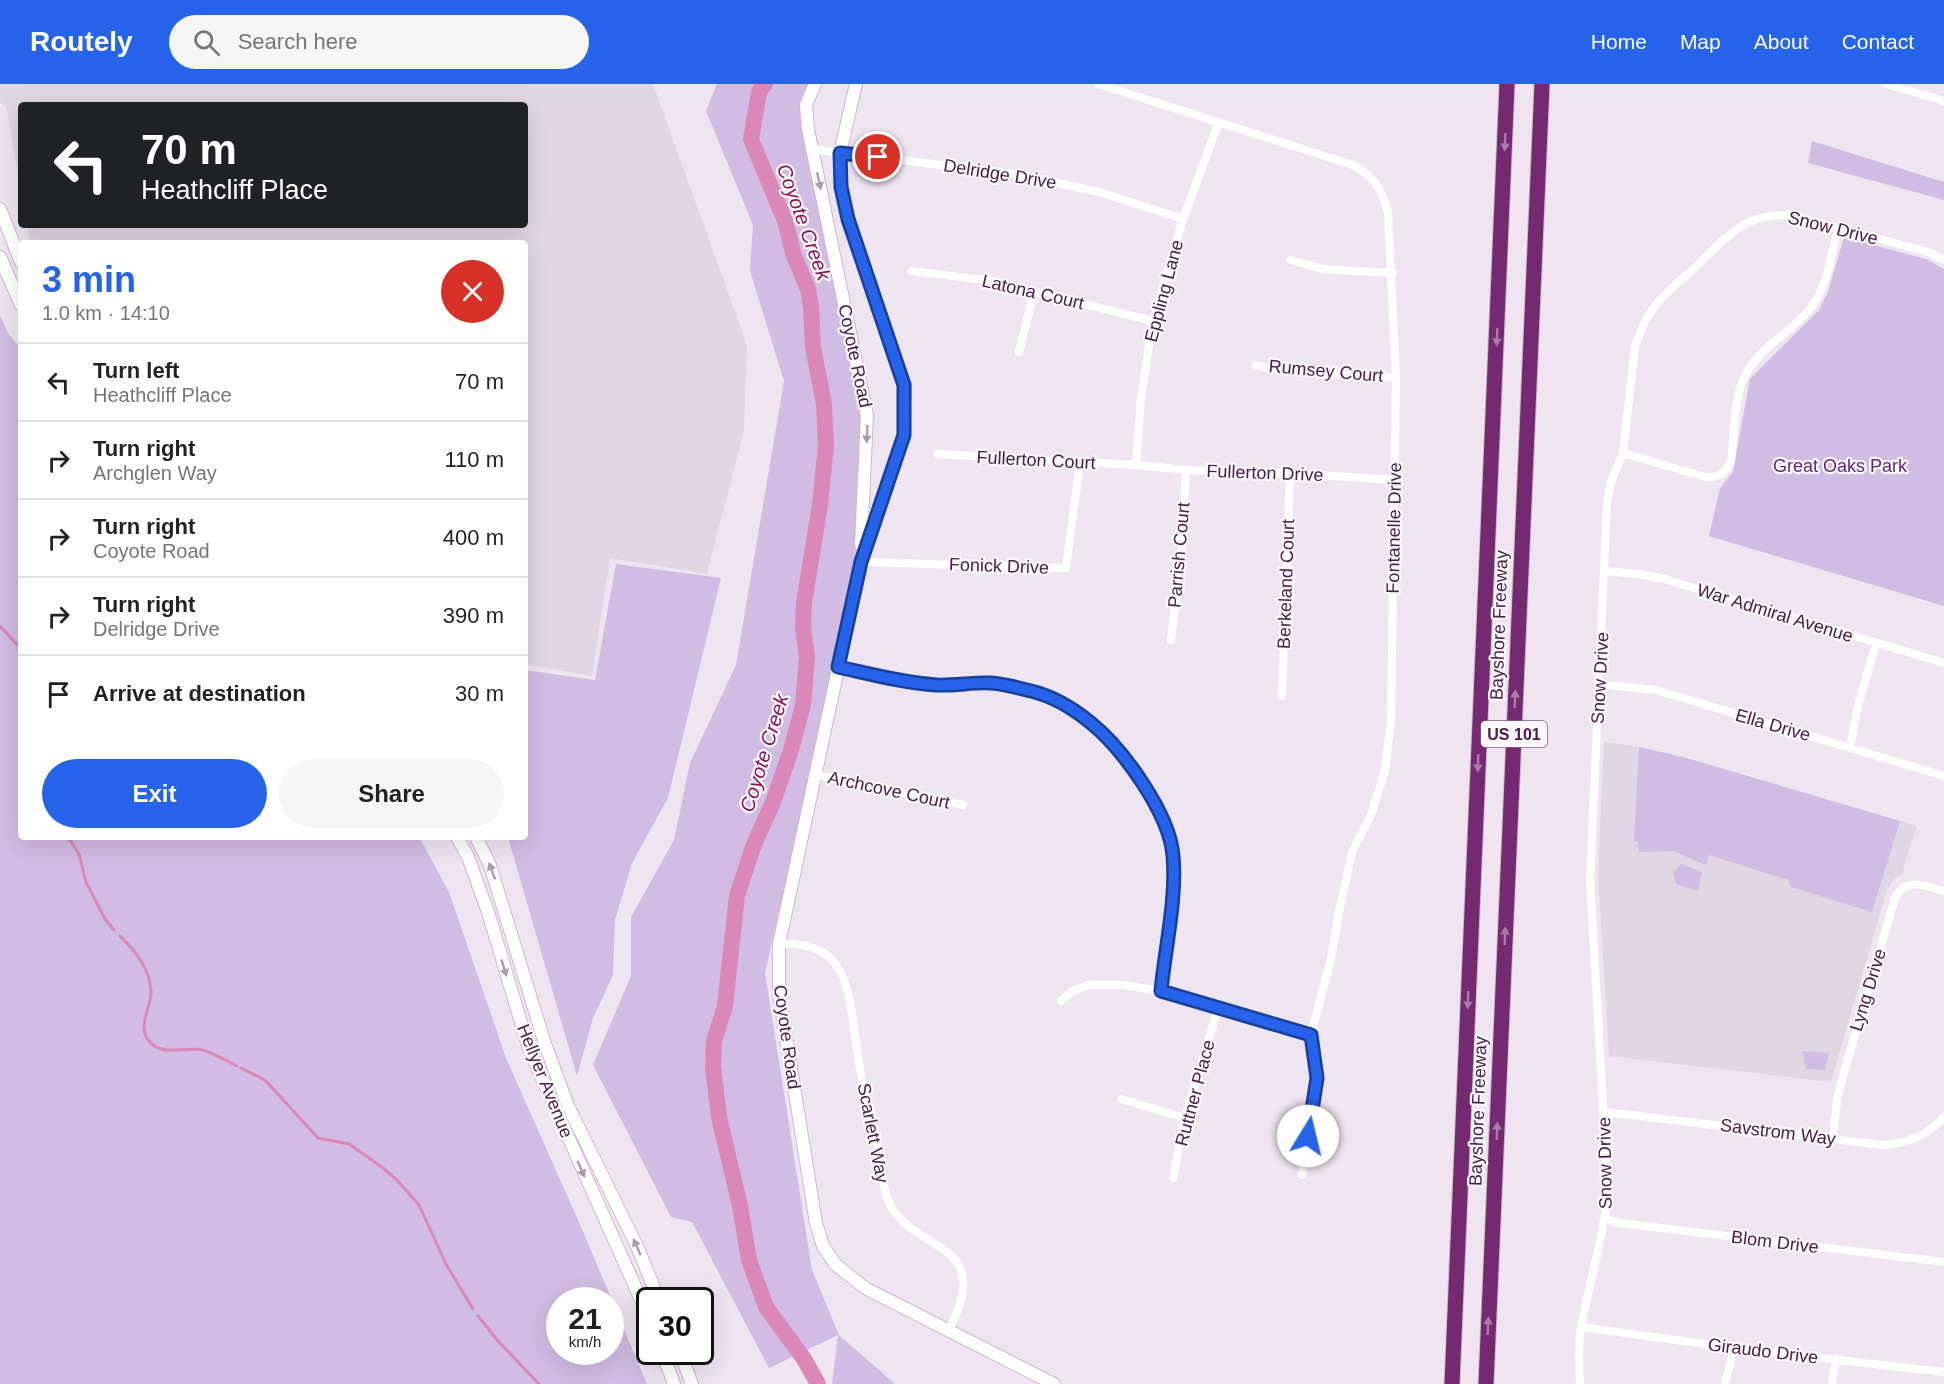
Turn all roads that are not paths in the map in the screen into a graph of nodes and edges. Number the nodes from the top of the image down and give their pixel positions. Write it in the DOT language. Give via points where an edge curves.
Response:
graph roads {
  1 [pos="815,84"];
  2 [pos="856,84"];
  3 [pos="1098,84"];
  4 [pos="1507,84"];
  5 [pos="1542,84"];
  6 [pos="1886,84"];
  7 [pos="1944,101"];
  8 [pos="1219,122"];
  9 [pos="812,149"];
  10 [pos="840,153"];
  11 [pos="0,210"];
  12 [pos="1183,219"];
  13 [pos="1838,229"];
  14 [pos="18,255"];
  15 [pos="0,257"];
  16 [pos="1291,260"];
  17 [pos="1944,260"];
  18 [pos="911,271"];
  19 [pos="1393,273"];
  20 [pos="1034,292"];
  21 [pos="18,298"];
  22 [pos="1153,321"];
  23 [pos="1019,352"];
  24 [pos="1256,365"];
  25 [pos="1396,377"];
  26 [pos="1623,453"];
  27 [pos="937,454"];
  28 [pos="1080,462"];
  29 [pos="1136,465"];
  30 [pos="1186,471"];
  31 [pos="1290,473"];
  32 [pos="1394,480"];
  33 [pos="861,562"];
  34 [pos="1604,572"];
  35 [pos="1171,640"];
  36 [pos="1876,643"];
  37 [pos="1944,663"];
  38 [pos="838,667"];
  39 [pos="1599,684"];
  40 [pos="1282,696"];
  41 [pos="1850,748"];
  42 [pos="815,775"];
  43 [pos="1944,776"];
  44 [pos="963,805"];
  45 [pos="458,840"];
  46 [pos="478,840"];
  47 [pos="1944,891"];
  48 [pos="503,906"];
  49 [pos="488,912"];
  50 [pos="779,944"];
  51 [pos="1161,991"];
  52 [pos="1061,1001"];
  53 [pos="1218,1008"];
  54 [pos="1311,1035"];
  55 [pos="1120,1099"];
  56 [pos="1605,1112"];
  57 [pos="1944,1117"];
  58 [pos="1185,1118"];
  59 [pos="1833,1138"];
  60 [pos="1302,1175"];
  61 [pos="1173,1178"];
  62 [pos="1606,1219"];
  63 [pos="1944,1262"];
  64 [pos="654,1287"];
  65 [pos="636,1289"];
  66 [pos="1581,1327"];
  67 [pos="948,1331"];
  68 [pos="1734,1348"];
  69 [pos="1836,1359"];
  70 [pos="667,1365"];
  71 [pos="685,1365"];
  72 [pos="1944,1372"];
  73 [pos="674,1384"];
  74 [pos="692,1384"];
  75 [pos="1054,1384"];
  76 [pos="1452,1384"];
  77 [pos="1486,1384"];
  78 [pos="1580,1384"];
  79 [pos="1725,1384"];
  80 [pos="1832,1384"];
  1 -- 9 [label="street, Coyote Road" via="806,105"];
  2 -- 10 [label="street, Coyote Road"];
  3 -- 8 [label="street, Fontanelle Drive"];
  4 -- 76 [label="highway, Bayshore Freeway / US 101, one-way"];
  77 -- 5 [label="highway, Bayshore Freeway / US 101, one-way"];
  6 -- 7 [label="street"];
  8 -- 12 [label="street, Eppling Lane"];
  8 -- 19 [label="street, Fontanelle Drive" via="1353,165 1370,175 1388,212"];
  9 -- 10 [label="street, Delridge Drive"];
  9 -- 33 [label="street, Coyote Road, one-way" via="867,415"];
  10 -- 12 [label="street, Delridge Drive" via="1021,175 1099,192"];
  10 -- 33 [label="street, Coyote Road" via="841,187 848,219 904,385 904,435"];
  11 -- 14 [label="street"];
  12 -- 22 [label="street, Eppling Lane"];
  13 -- 17 [label="street, Snow Drive" via="1928,252"];
  13 -- 26 [label="street, Snow Drive" via="1790,215 1746,223 1658,301 1635,347"];
  13 -- 26 [label="street" via="1816,301 1758,357 1743,380 1731,461 1726,471 1717,478 1705,477"];
  15 -- 21 [label="street"];
  16 -- 19 [label="street" via="1323,269"];
  18 -- 20 [label="street, Latona Court" via="993,281"];
  19 -- 25 [label="street, Fontanelle Drive"];
  20 -- 22 [label="street, Latona Court"];
  20 -- 23 [label="street"];
  22 -- 29 [label="street, Eppling Lane" via="1141,397"];
  24 -- 25 [label="street, Rumsey Court" via="1278,371"];
  25 -- 32 [label="street, Fontanelle Drive"];
  26 -- 34 [label="street, Snow Drive" via="1607,502"];
  27 -- 28 [label="street, Fullerton Court"];
  28 -- 29 [label="street, Fullerton Court"];
  28 -- 33 [label="street, Fonick Drive" via="1066,568"];
  29 -- 30 [label="street, Fullerton Drive"];
  30 -- 31 [label="street, Fullerton Drive"];
  30 -- 35 [label="street, Parrish Court"];
  31 -- 32 [label="street, Fullerton Drive"];
  31 -- 40 [label="street, Berkeland Court"];
  32 -- 54 [label="street, Fontanelle Drive" via="1391,721 1386,771 1371,815 1352,852"];
  33 -- 38 [label="street, Coyote Road"];
  34 -- 36 [label="street, War Admiral Avenue" via="1664,579"];
  34 -- 39 [label="street, Snow Drive"];
  36 -- 37 [label="street, War Admiral Avenue"];
  36 -- 41 [label="street"];
  38 -- 42 [label="street, Coyote Road"];
  38 -- 51 [label="street" via="930,685 991,683 1033,691 1063,704 1091,723 1139,779 1168,828 1174,874"];
  39 -- 41 [label="street, Ella Drive" via="1656,690"];
  39 -- 56 [label="street, Snow Drive" via="1590,880"];
  41 -- 43 [label="street, Ella Drive"];
  42 -- 44 [label="street, Archcove Court"];
  42 -- 50 [label="street, Coyote Road"];
  45 -- 49 [label="street, Hellyer Avenue"];
  48 -- 46 [label="street, Hellyer Avenue, one-way"];
  47 -- 59 [label="street, Lyng Drive" via="1908,885 1895,898 1843,1076"];
  48 -- 49 [label="street"];
  64 -- 48 [label="street, Hellyer Avenue, one-way" via="568,1106"];
  49 -- 65 [label="street, Hellyer Avenue, one-way" via="529,1049"];
  50 -- 67 [label="street, Coyote Road" via="779,994 823,1246 836,1265 865,1288"];
  50 -- 67 [label="street, Scarlett Way" via="801,944 819,950 836,964 846,987 889,1203 906,1226 946,1250 962,1274 963,1297"];
  51 -- 52 [label="street" via="1088,985"];
  51 -- 53 [label="street"];
  53 -- 54 [label="street"];
  53 -- 58 [label="street, Ruttner Place"];
  54 -- 60 [label="street" via="1317,1078"];
  55 -- 58 [label="street"];
  56 -- 59 [label="street, Savstrom Way"];
  56 -- 62 [label="street, Snow Drive"];
  57 -- 59 [label="street, Savstrom Way" via="1926,1133 1904,1143 1882,1145"];
  58 -- 61 [label="street, Ruttner Place"];
  62 -- 63 [label="street, Blom Drive"];
  62 -- 66 [label="street, Snow Drive"];
  66 -- 68 [label="street, Giraudo Drive"];
  66 -- 78 [label="street, Snow Drive"];
  67 -- 75 [label="street, Coyote Road"];
  68 -- 69 [label="street, Giraudo Drive"];
  68 -- 79 [label="street"];
  69 -- 72 [label="street, Giraudo Drive"];
  69 -- 80 [label="street"];
  70 -- 73 [label="street"];
  71 -- 74 [label="street"];
}
